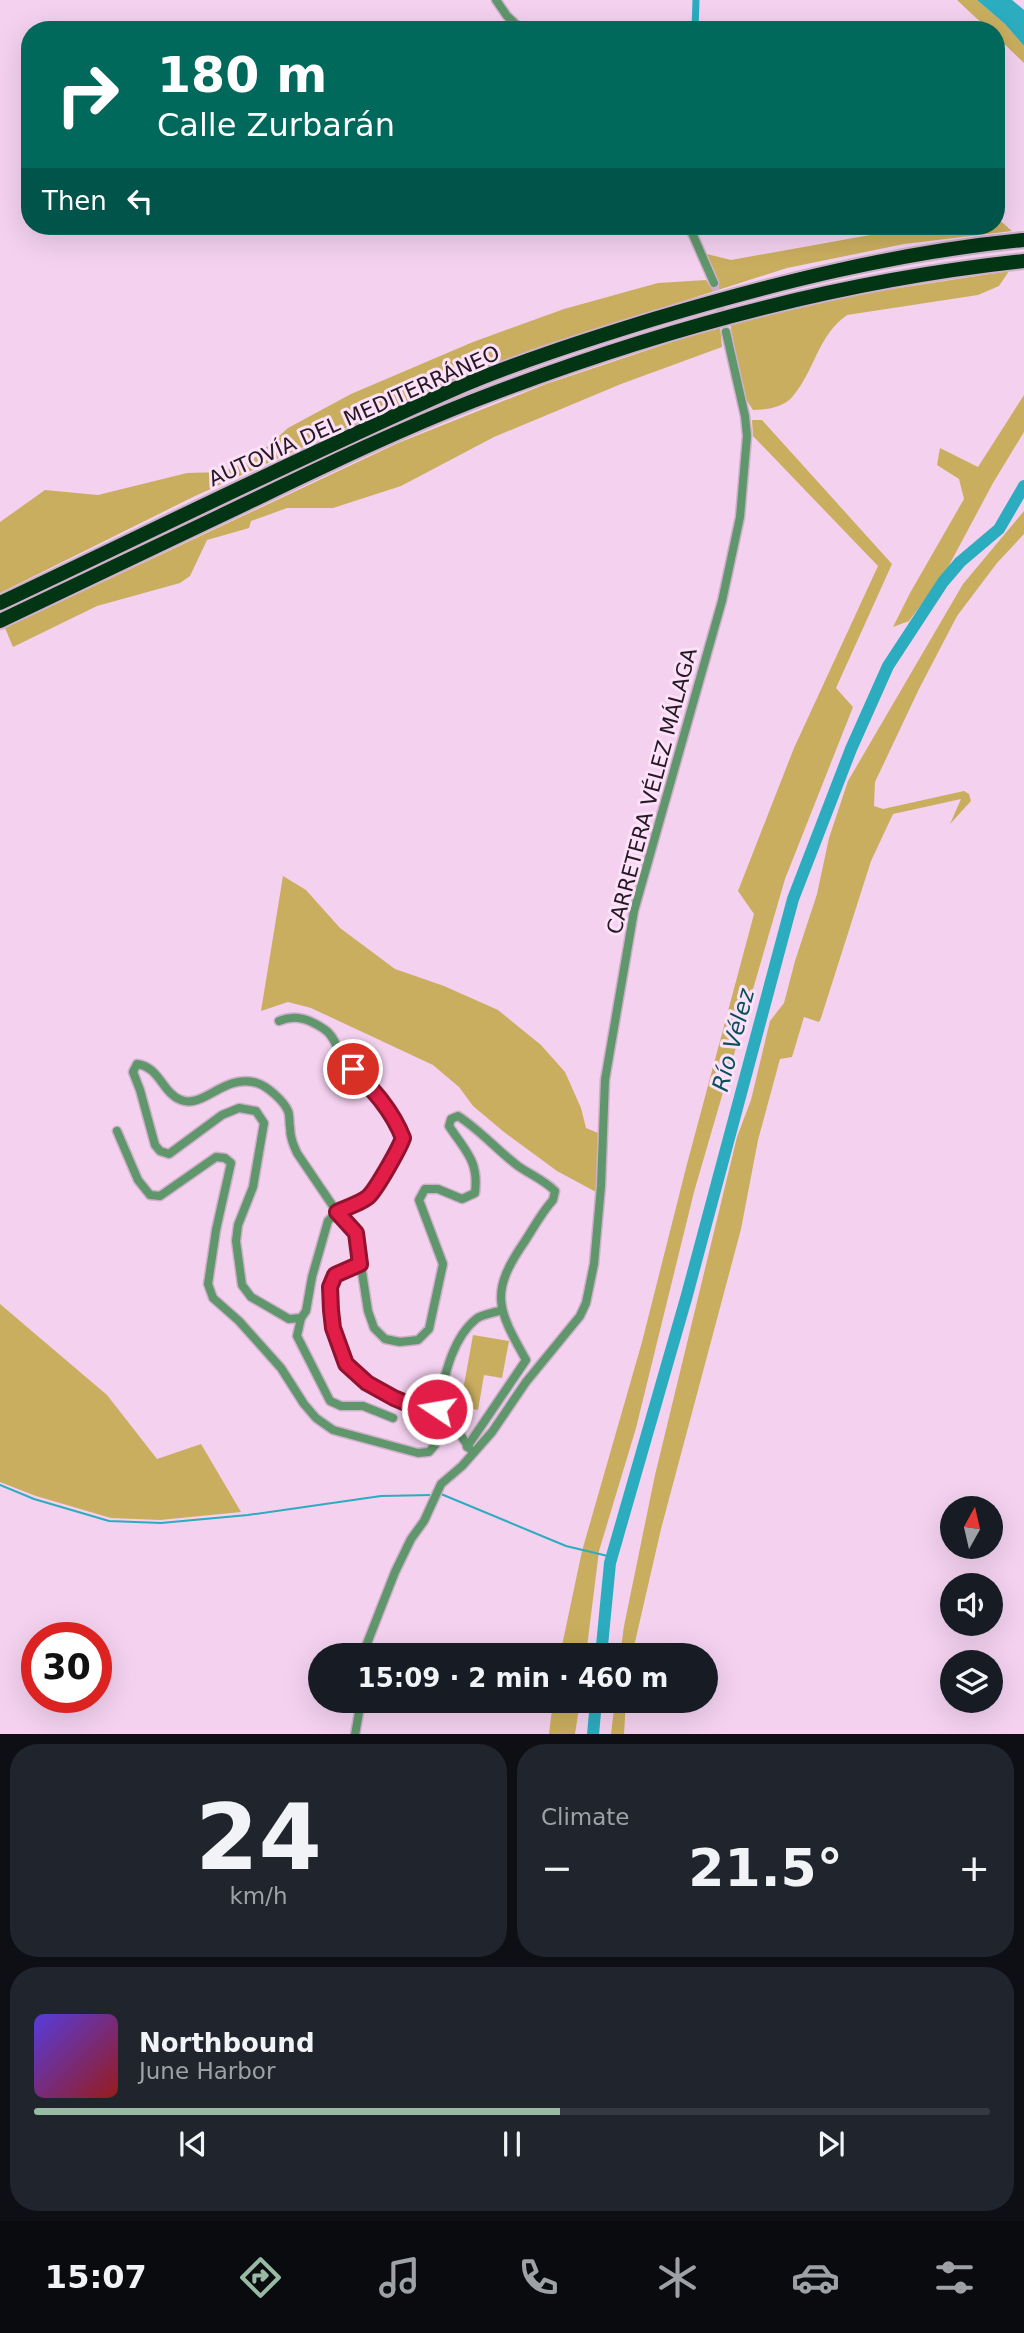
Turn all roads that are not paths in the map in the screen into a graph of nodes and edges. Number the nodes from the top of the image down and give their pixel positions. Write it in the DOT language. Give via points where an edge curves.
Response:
graph roads {
  1 [pos="496,0"];
  2 [pos="512,21"];
  3 [pos="693,235"];
  4 [pos="1024,240"];
  5 [pos="1024,261"];
  6 [pos="714,283"];
  7 [pos="726,332"];
  8 [pos="0,603"];
  9 [pos="0,621"];
  10 [pos="279,1021"];
  11 [pos="117,1131"];
  12 [pos="337,1212"];
  13 [pos="360,1264"];
  14 [pos="502,1310"];
  15 [pos="302,1318"];
  16 [pos="406,1403"];
  17 [pos="437,1409"];
  18 [pos="393,1418"];
  19 [pos="467,1447"];
  20 [pos="473,1454"];
  21 [pos="367,1643"];
  22 [pos="359,1713"];
  23 [pos="355,1734"];
  1 -- 2 [label="street"];
  3 -- 6 [label="street"];
  4 -- 8 [label="highway, AUTOVÍA DEL MEDITERRÁNEO" via="918,254 800,279 584,341 454,390"];
  5 -- 9 [label="highway, AUTOVÍA DEL MEDITERRÁNEO" via="803,297 585,359 470,402 337,460"];
  7 -- 20 [label="street, CARRETERA VÉLEZ MÁLAGA" via="747,436 740,517 722,601 634,911 606,1080 601,1185 588,1296 580,1315"];
  10 -- 12 [label="street" via="298,1016 325,1029 353,1069 383,1100 403,1138 370,1195"];
  11 -- 16 [label="street" via="138,1180 150,1195 160,1196 216,1157 231,1163 208,1284 213,1298 281,1368 316,1418 332,1430 429,1452 436,1431"];
  12 -- 13 [label="street" via="356,1233"];
  12 -- 15 [label="street" via="328,1222"];
  12 -- 15 [label="street" via="292,1143 289,1112 259,1083 238,1080 193,1102 183,1101 146,1065 137,1064 133,1072 160,1151 169,1154 239,1108 256,1111 264,1123 253,1187 238,1225 242,1285 251,1297 289,1319"];
  13 -- 14 [label="street" via="374,1328 385,1339 418,1340 429,1329 443,1264 419,1200 425,1189 462,1199 475,1193 475,1166 449,1126 458,1116 555,1191 506,1271"];
  13 -- 16 [label="street" via="335,1275 330,1287 338,1344 346,1364 367,1383"];
  14 -- 17 [label="street" via="478,1318 463,1334"];
  14 -- 19 [label="street" via="526,1360"];
  15 -- 18 [label="street" via="297,1336 330,1401 363,1406"];
  16 -- 17 [label="street"];
  17 -- 19 [label="street" via="453,1423"];
  19 -- 20 [label="street"];
  20 -- 21 [label="street, CARRETERA VÉLEZ MÁLAGA" via="441,1484 395,1572"];
  22 -- 23 [label="street"];
}
